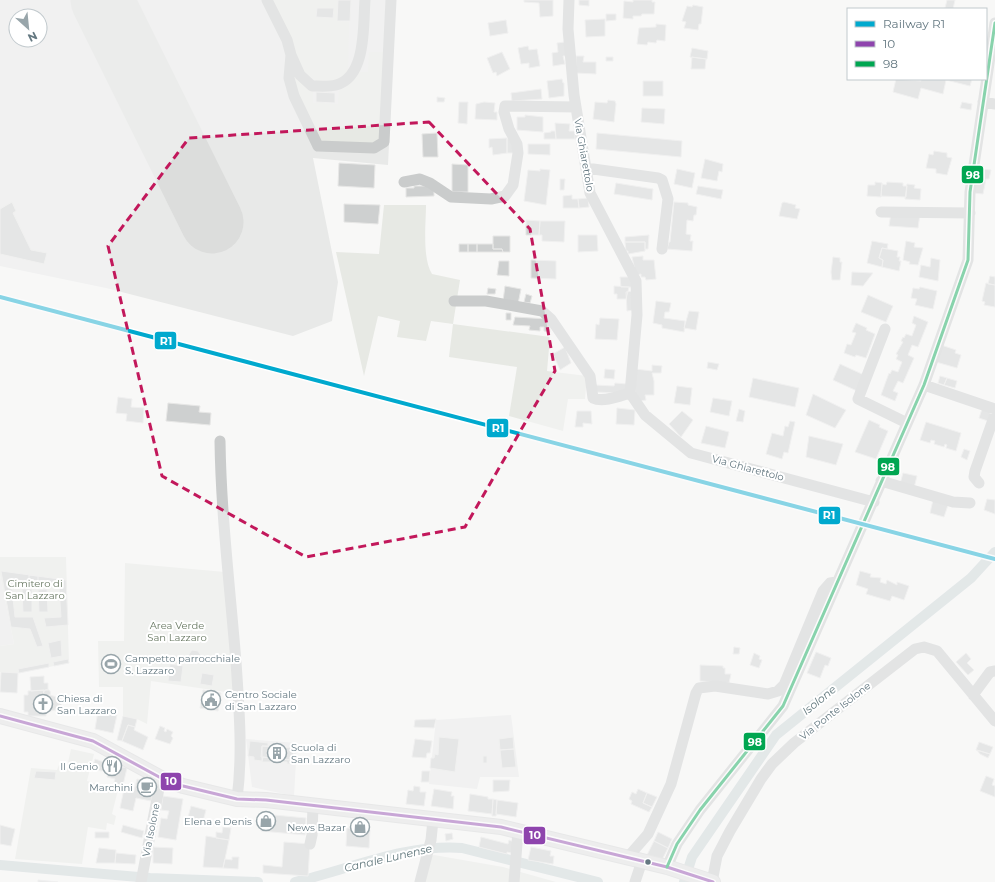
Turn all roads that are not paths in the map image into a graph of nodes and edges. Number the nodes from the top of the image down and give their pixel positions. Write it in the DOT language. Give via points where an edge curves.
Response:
graph roads {
  1 [pos="267,0"];
  2 [pos="365,0"];
  3 [pos="391,0"];
  4 [pos="569,0"];
  5 [pos="995,22"];
  6 [pos="291,55"];
  7 [pos="987,75"];
  8 [pos="986,80"];
  9 [pos="983,102"];
  10 [pos="995,104"];
  11 [pos="576,107"];
  12 [pos="586,168"];
  13 [pos="404,182"];
  14 [pos="881,212"];
  15 [pos="970,213"];
  16 [pos="662,249"];
  17 [pos="454,301"];
  18 [pos="885,329"];
  19 [pos="924,385"];
  20 [pos="630,393"];
  21 [pos="995,409"];
  22 [pos="995,414"];
  23 [pos="907,423"];
  24 [pos="220,441"];
  25 [pos="881,481"];
  26 [pos="979,483"];
  27 [pos="874,502"];
  28 [pos="970,503"];
  29 [pos="837,582"];
  30 [pos="995,671"];
  31 [pos="973,695"];
  32 [pos="0,716"];
  33 [pos="995,721"];
  34 [pos="161,778"];
  35 [pos="237,799"];
  36 [pos="313,805"];
  37 [pos="433,820"];
  38 [pos="518,831"];
  39 [pos="310,844"];
  40 [pos="628,857"];
  41 [pos="642,861"];
  42 [pos="670,868"];
  43 [pos="141,881"];
  44 [pos="420,882"];
  45 [pos="514,882"];
  46 [pos="635,882"];
  47 [pos="711,882"];
  1 -- 6 [label="street" via="287,40"];
  2 -- 6 [label="street" via="360,61 348,78 336,85 312,86 300,75"];
  3 -- 6 [label="street" via="386,128 384,142 379,146 318,146 294,96 289,78"];
  4 -- 11 [label="street, Via Ghiarettolo" via="568,29"];
  5 -- 7 [label="street"];
  8 -- 9 [label="street"];
  9 -- 10 [label="street"];
  9 -- 15 [label="street" via="970,192"];
  11 -- 12 [label="street, Via Ghiarettolo"];
  11 -- 13 [label="street" via="505,106 504,112 518,153 513,185 504,196 491,199 451,197 420,179"];
  12 -- 16 [label="street" via="662,180 668,199"];
  12 -- 20 [label="street, Via Ghiarettolo" via="590,194 636,281 636,336 631,361"];
  14 -- 15 [label="street"];
  15 -- 19 [label="street" via="968,260"];
  17 -- 20 [label="street" via="486,301 542,311 551,319 590,376 593,398 614,398"];
  18 -- 23 [label="street" via="858,399"];
  19 -- 21 [label="street"];
  19 -- 23 [label="street"];
  20 -- 27 [label="street, Via Ghiarettolo" via="645,415 691,453"];
  22 -- 26 [label="street" via="975,471 974,478"];
  23 -- 25 [label="street"];
  24 -- 35 [label="street" via="220,478 238,694 241,770"];
  25 -- 27 [label="street"];
  25 -- 28 [label="street" via="953,502"];
  27 -- 29 [label="street"];
  29 -- 40 [label="street" via="830,583 823,591 784,685 778,691 768,694 715,686 699,688 672,784 648,834"];
  29 -- 42 [label="street" via="783,706 700,810 677,844"];
  30 -- 31 [label="street" via="990,672"];
  31 -- 33 [label="street, Via Ponte Isolone"];
  31 -- 47 [label="street, Via Ponte Isolone" via="937,651 924,647 915,649 772,764 717,856"];
  32 -- 34 [label="main road" via="93,741"];
  34 -- 35 [label="main road" via="206,793"];
  34 -- 43 [label="street, Via Isolone"];
  35 -- 36 [label="main road"];
  36 -- 37 [label="main road"];
  36 -- 39 [label="street"];
  37 -- 38 [label="main road"];
  37 -- 44 [label="street" via="431,840"];
  38 -- 40 [label="main road"];
  38 -- 45 [label="street"];
  40 -- 41 [label="main road"];
  41 -- 42 [label="main road"];
  41 -- 46 [label="street"];
  42 -- 47 [label="main road"];
}
